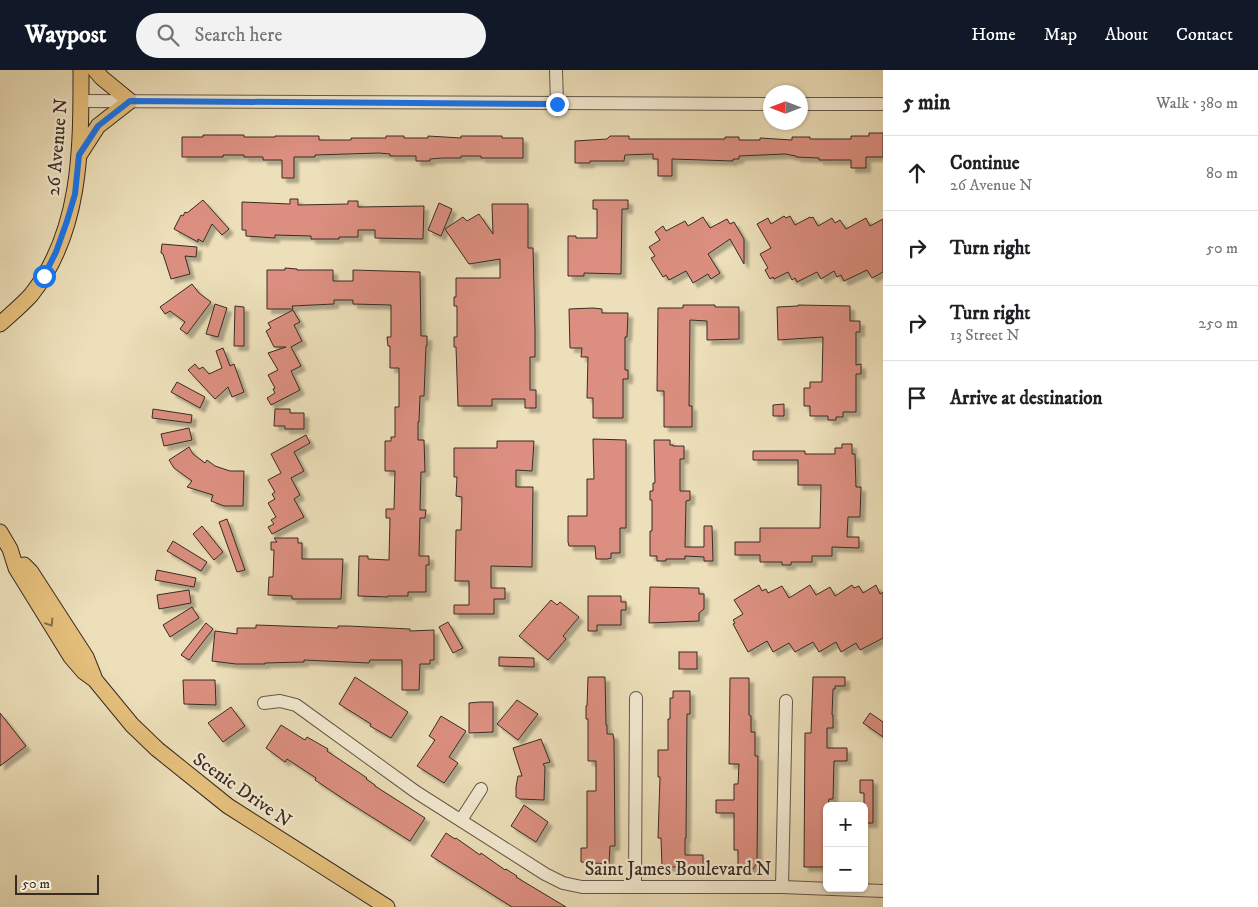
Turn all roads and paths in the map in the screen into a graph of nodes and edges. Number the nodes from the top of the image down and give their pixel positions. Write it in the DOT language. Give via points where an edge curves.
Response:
graph roads {
  1 [pos="80,70"];
  2 [pos="95,70"];
  3 [pos="556,70"];
  4 [pos="80,101"];
  5 [pos="130,101"];
  6 [pos="557,104"];
  7 [pos="763,104"];
  8 [pos="808,104"];
  9 [pos="883,104"];
  10 [pos="79,155"];
  11 [pos="0,324"];
  12 [pos="0,532"];
  13 [pos="636,698"];
  14 [pos="786,701"];
  15 [pos="264,703"];
  16 [pos="481,789"];
  17 [pos="461,820"];
  18 [pos="635,887"];
  19 [pos="782,887"];
  20 [pos="883,891"];
  21 [pos="387,907"];
  1 -- 4 [label="main road, 26 Avenue N"];
  2 -- 5 [label="main road"];
  3 -- 6 [label="street"];
  4 -- 5 [label="street"];
  4 -- 10 [label="main road, 26 Avenue N"];
  5 -- 6 [label="street"];
  5 -- 10 [label="main road" via="98,126"];
  6 -- 7 [label="street"];
  8 -- 9 [label="street"];
  10 -- 11 [label="main road, 26 Avenue N" via="75,194 56,252 30,296"];
  12 -- 21 [label="main road, Scenic Drive N" via="16,568 71,657 95,680 132,725 183,772 228,806"];
  13 -- 18 [label="street"];
  14 -- 19 [label="street"];
  15 -- 17 [label="street, Saint James Boulevard N" via="280,701 296,705 416,792"];
  16 -- 17 [label="street"];
  17 -- 18 [label="street, Saint James Boulevard N" via="563,883 582,887"];
  18 -- 19 [label="street, Saint James Boulevard N"];
  19 -- 20 [label="street, Saint James Boulevard N"];
}
